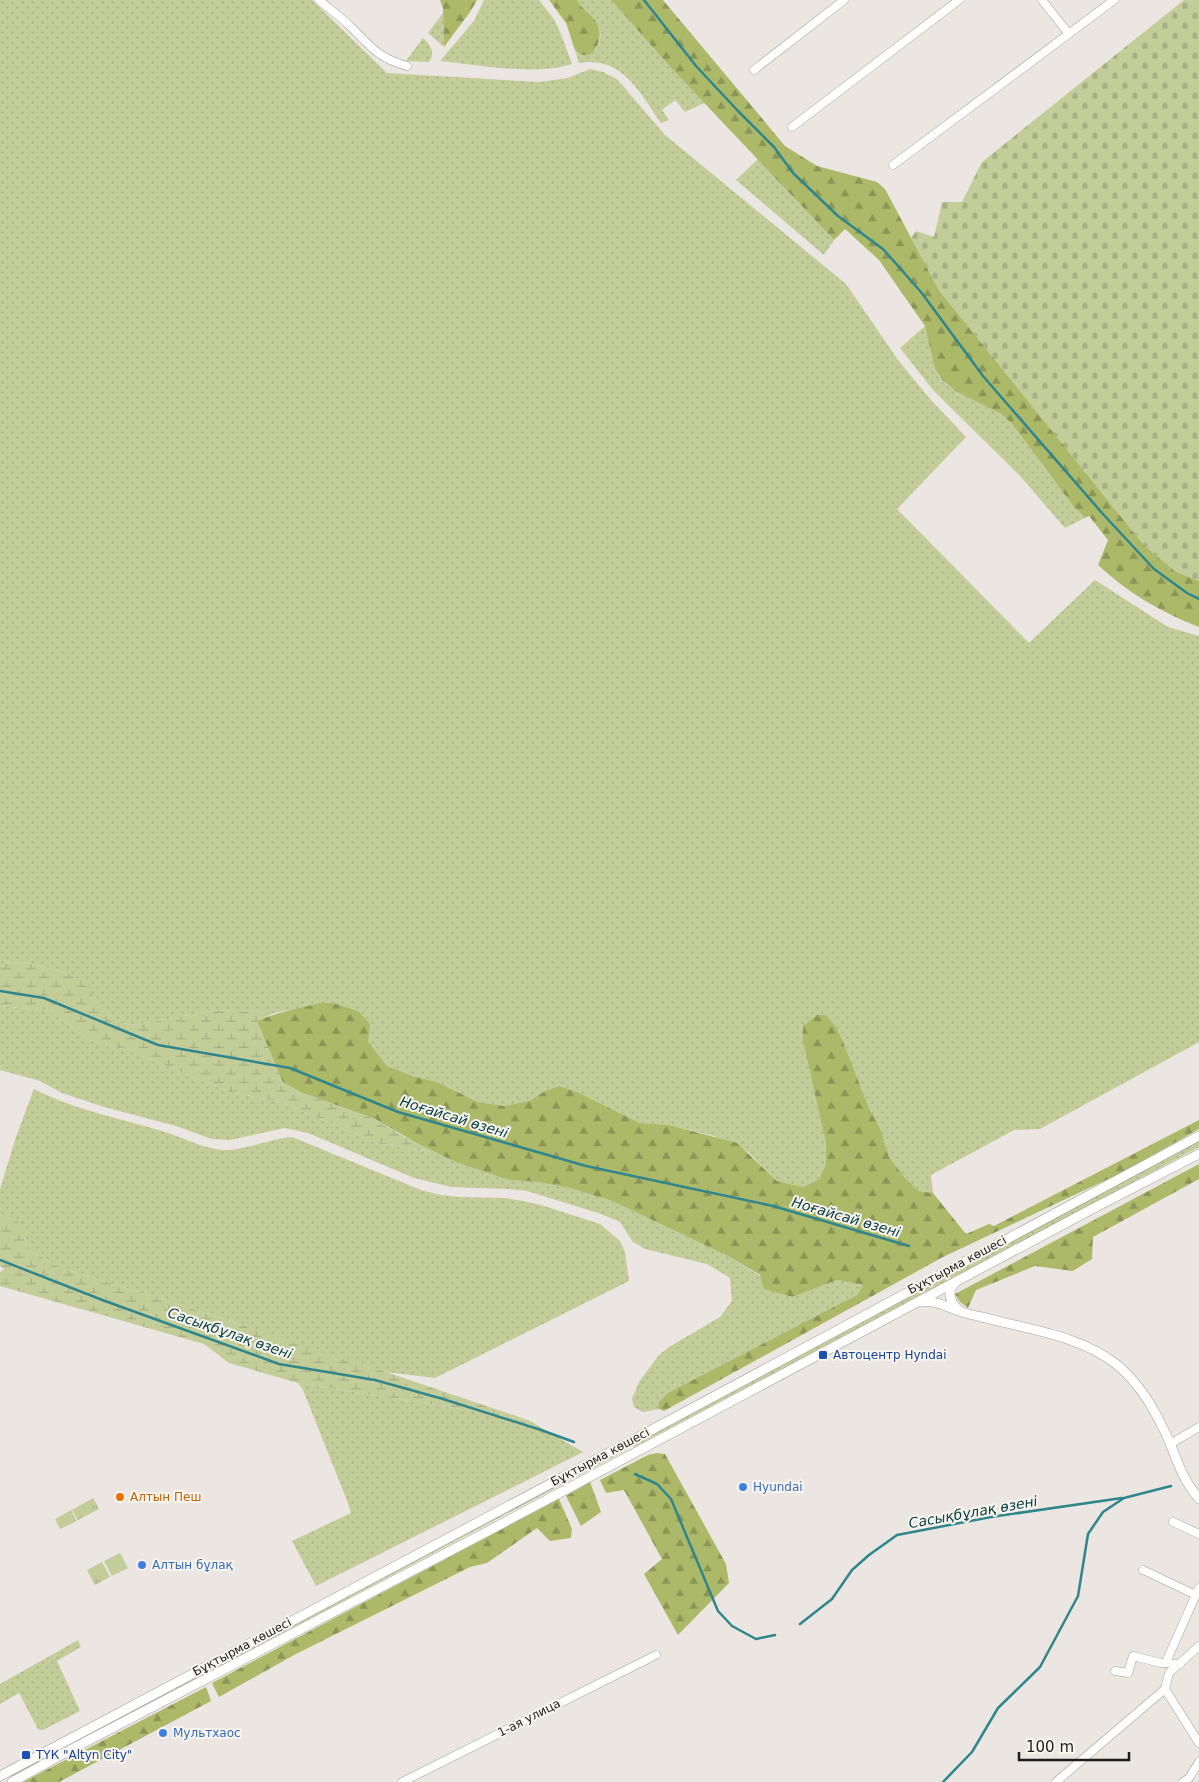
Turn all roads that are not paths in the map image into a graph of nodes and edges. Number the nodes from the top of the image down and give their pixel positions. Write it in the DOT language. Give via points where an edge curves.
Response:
graph roads {
  1 [pos="319,0"];
  2 [pos="844,0"];
  3 [pos="959,0"];
  4 [pos="1042,0"];
  5 [pos="1114,0"];
  6 [pos="1069,34"];
  7 [pos="407,66"];
  8 [pos="754,70"];
  9 [pos="792,127"];
  10 [pos="893,165"];
  11 [pos="1199,1136"];
  12 [pos="1199,1154"];
  13 [pos="960,1280"];
  14 [pos="916,1303"];
  15 [pos="966,1313"];
  16 [pos="1199,1427"];
  17 [pos="628,1442"];
  18 [pos="1170,1444"];
  19 [pos="634,1453"];
  20 [pos="1199,1499"];
  21 [pos="1174,1522"];
  22 [pos="1199,1534"];
  23 [pos="1143,1570"];
  24 [pos="1197,1591"];
  25 [pos="1199,1646"];
  26 [pos="656,1655"];
  27 [pos="1166,1662"];
  28 [pos="1180,1664"];
  29 [pos="1116,1671"];
  30 [pos="1165,1689"];
  31 [pos="1199,1743"];
  32 [pos="1199,1762"];
  33 [pos="0,1776"];
  34 [pos="12,1782"];
  35 [pos="402,1782"];
  36 [pos="1056,1782"];
  37 [pos="1183,1782"];
  1 -- 7 [label="street" via="375,52"];
  2 -- 8 [label="street"];
  3 -- 9 [label="street"];
  4 -- 6 [label="street"];
  5 -- 6 [label="street"];
  6 -- 10 [label="street"];
  11 -- 17 [label="main road, Бұқтырма көшесі"];
  12 -- 13 [label="main road, Бұқтырма көшесі"];
  13 -- 14 [label="main road, Бұқтырма көшесі"];
  13 -- 15 [label="main road" via="952,1287 950,1295 954,1305"];
  14 -- 15 [label="main road" via="931,1301"];
  14 -- 19 [label="main road, Бұқтырма көшесі"];
  15 -- 18 [label="main road" via="1068,1340 1108,1358 1140,1390"];
  16 -- 18 [label="street"];
  17 -- 19 [label="main road"];
  17 -- 33 [label="main road, Бұқтырма көшесі"];
  18 -- 20 [label="main road" via="1182,1475"];
  19 -- 34 [label="main road, Бұқтырма көшесі"];
  21 -- 22 [label="street"];
  23 -- 24 [label="street"];
  24 -- 27 [label="street"];
  25 -- 28 [label="street"];
  26 -- 35 [label="street, 1-ая улица"];
  27 -- 28 [label="street"];
  27 -- 29 [label="street" via="1133,1656 1128,1673"];
  28 -- 30 [label="street" via="1169,1673"];
  30 -- 31 [label="street"];
  30 -- 36 [label="street"];
  32 -- 37 [label="street"];
}
